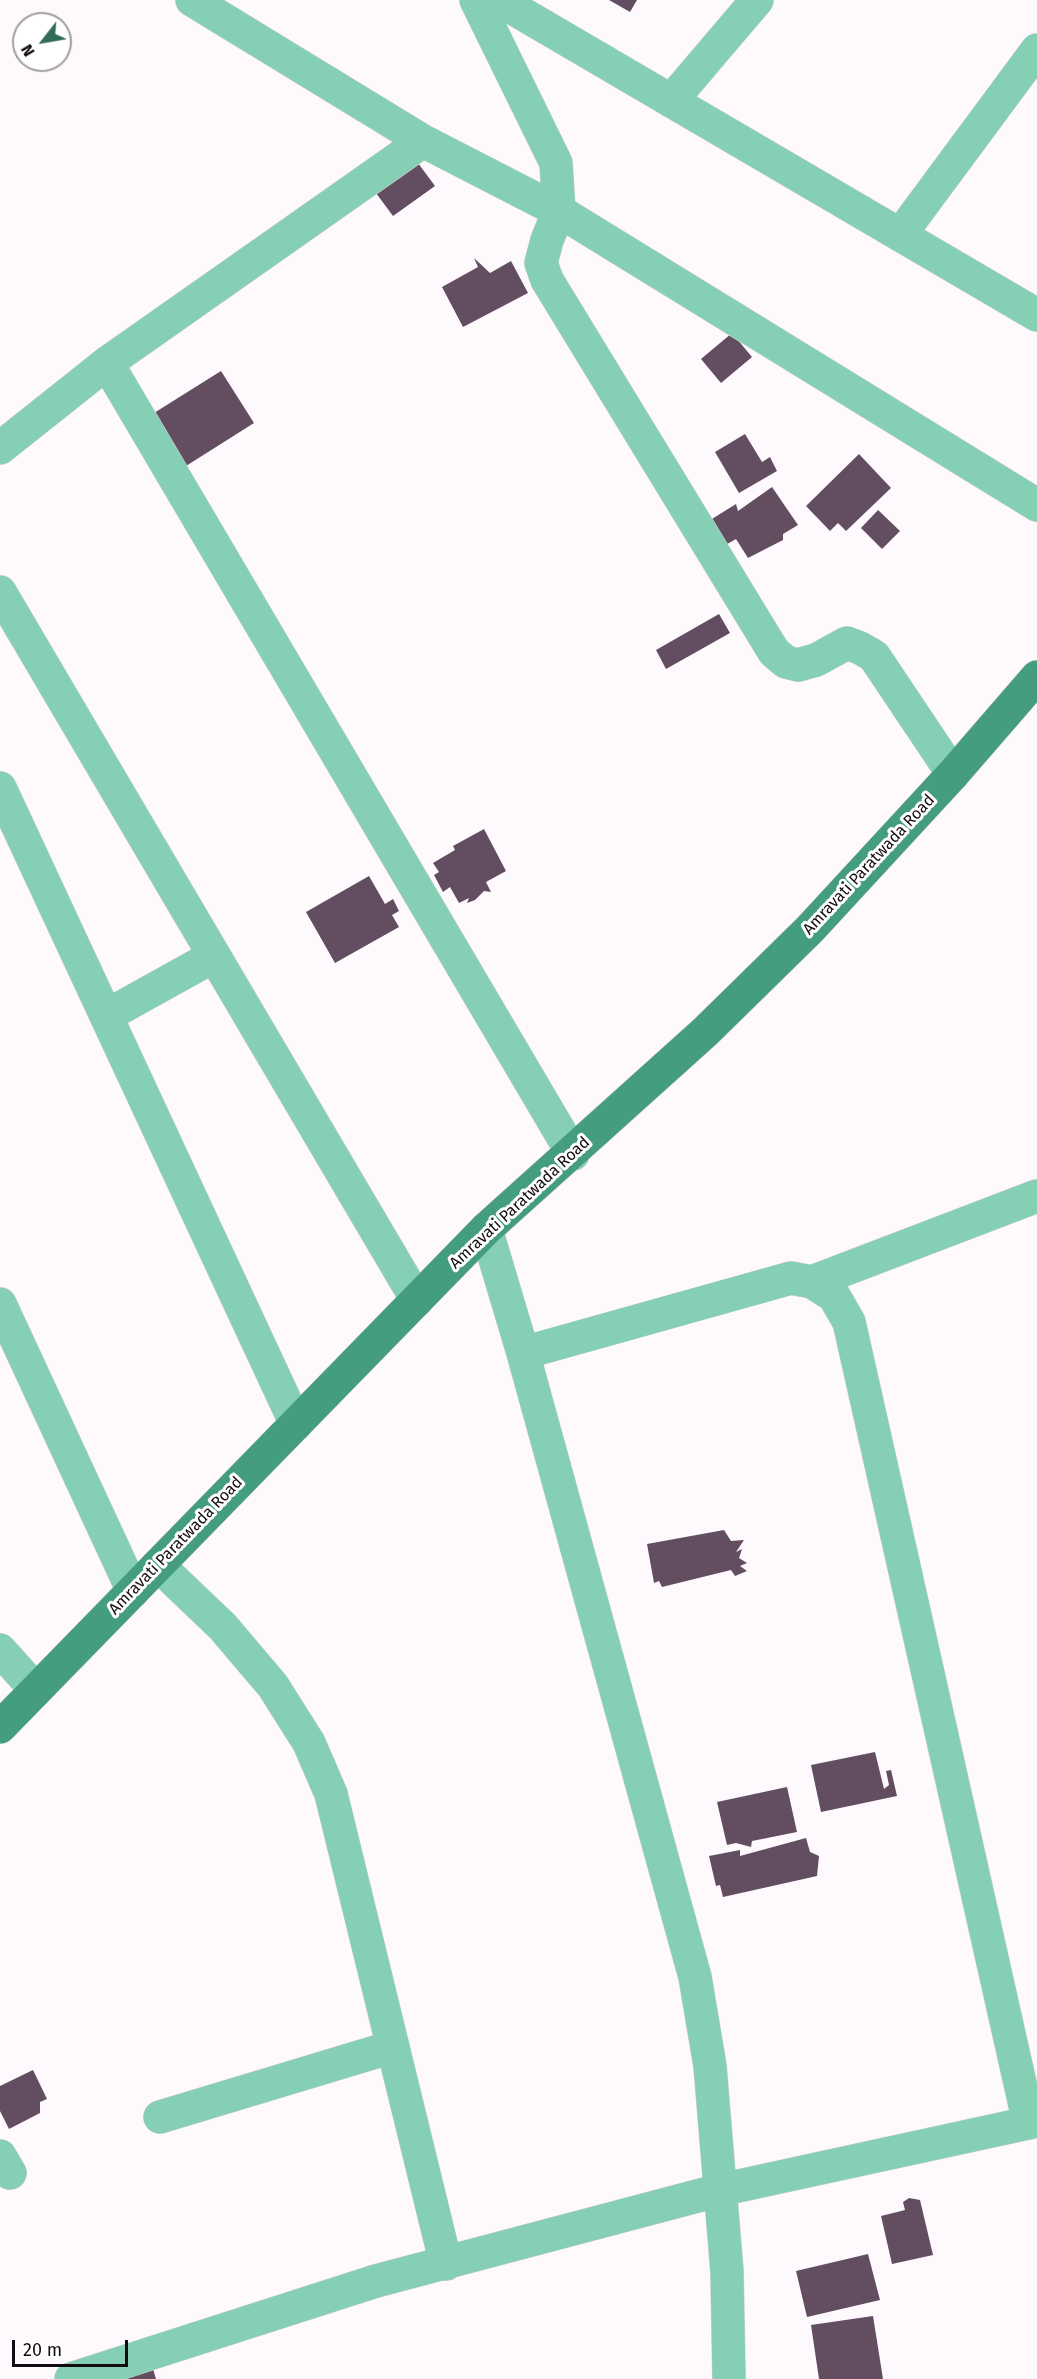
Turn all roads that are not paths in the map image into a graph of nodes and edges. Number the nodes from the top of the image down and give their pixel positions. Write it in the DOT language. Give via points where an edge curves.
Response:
graph roads {
  1 [pos="192,0"];
  2 [pos="477,0"];
  3 [pos="499,0"];
  4 [pos="758,0"];
  5 [pos="1037,50"];
  6 [pos="671,101"];
  7 [pos="423,141"];
  8 [pos="559,211"];
  9 [pos="900,235"];
  10 [pos="1037,315"];
  11 [pos="107,363"];
  12 [pos="0,448"];
  13 [pos="1037,505"];
  14 [pos="0,592"];
  15 [pos="1037,677"];
  16 [pos="953,774"];
  17 [pos="0,788"];
  18 [pos="214,956"];
  19 [pos="106,1016"];
  20 [pos="573,1154"];
  21 [pos="1037,1196"];
  22 [pos="486,1229"];
  23 [pos="812,1282"];
  24 [pos="417,1300"];
  25 [pos="0,1304"];
  26 [pos="523,1353"];
  27 [pos="296,1424"];
  28 [pos="158,1565"];
  29 [pos="133,1591"];
  30 [pos="0,1650"];
  31 [pos="36,1690"];
  32 [pos="0,1727"];
  33 [pos="392,2047"];
  34 [pos="160,2116"];
  35 [pos="1033,2122"];
  36 [pos="720,2190"];
  37 [pos="446,2264"];
  38 [pos="71,2379"];
  39 [pos="729,2379"];
  1 -- 7 [label="street"];
  2 -- 8 [label="street" via="556,163"];
  3 -- 6 [label="street"];
  4 -- 6 [label="street"];
  5 -- 9 [label="street"];
  6 -- 9 [label="street"];
  7 -- 8 [label="street"];
  7 -- 11 [label="street"];
  8 -- 13 [label="street"];
  8 -- 16 [label="street" via="541,263 547,280 774,652 786,662 798,665 847,643 874,656"];
  9 -- 10 [label="street"];
  11 -- 12 [label="street"];
  11 -- 20 [label="street"];
  14 -- 18 [label="street"];
  15 -- 16 [label="main road, Amravati Paratwada Road"];
  16 -- 20 [label="main road, Amravati Paratwada Road" via="810,929"];
  17 -- 19 [label="street"];
  18 -- 19 [label="street"];
  18 -- 24 [label="street"];
  19 -- 27 [label="street"];
  20 -- 22 [label="main road, Amravati Paratwada Road"];
  21 -- 23 [label="street"];
  22 -- 24 [label="main road, Amravati Paratwada Road"];
  22 -- 26 [label="street"];
  23 -- 26 [label="street" via="791,1278"];
  23 -- 35 [label="street" via="834,1296 849,1322"];
  24 -- 27 [label="main road, Amravati Paratwada Road"];
  25 -- 29 [label="street"];
  26 -- 36 [label="street" via="695,1977 710,2066"];
  27 -- 28 [label="main road, Amravati Paratwada Road"];
  28 -- 29 [label="main road, Amravati Paratwada Road"];
  28 -- 33 [label="street" via="223,1627 266,1677 309,1743 331,1794"];
  29 -- 31 [label="main road, Amravati Paratwada Road"];
  30 -- 31 [label="street"];
  31 -- 32 [label="main road, Amravati Paratwada Road"];
  33 -- 34 [label="street"];
  33 -- 37 [label="street"];
  35 -- 36 [label="street"];
  36 -- 37 [label="street"];
  36 -- 39 [label="street" via="727,2272"];
  37 -- 38 [label="street" via="376,2281"];
}
